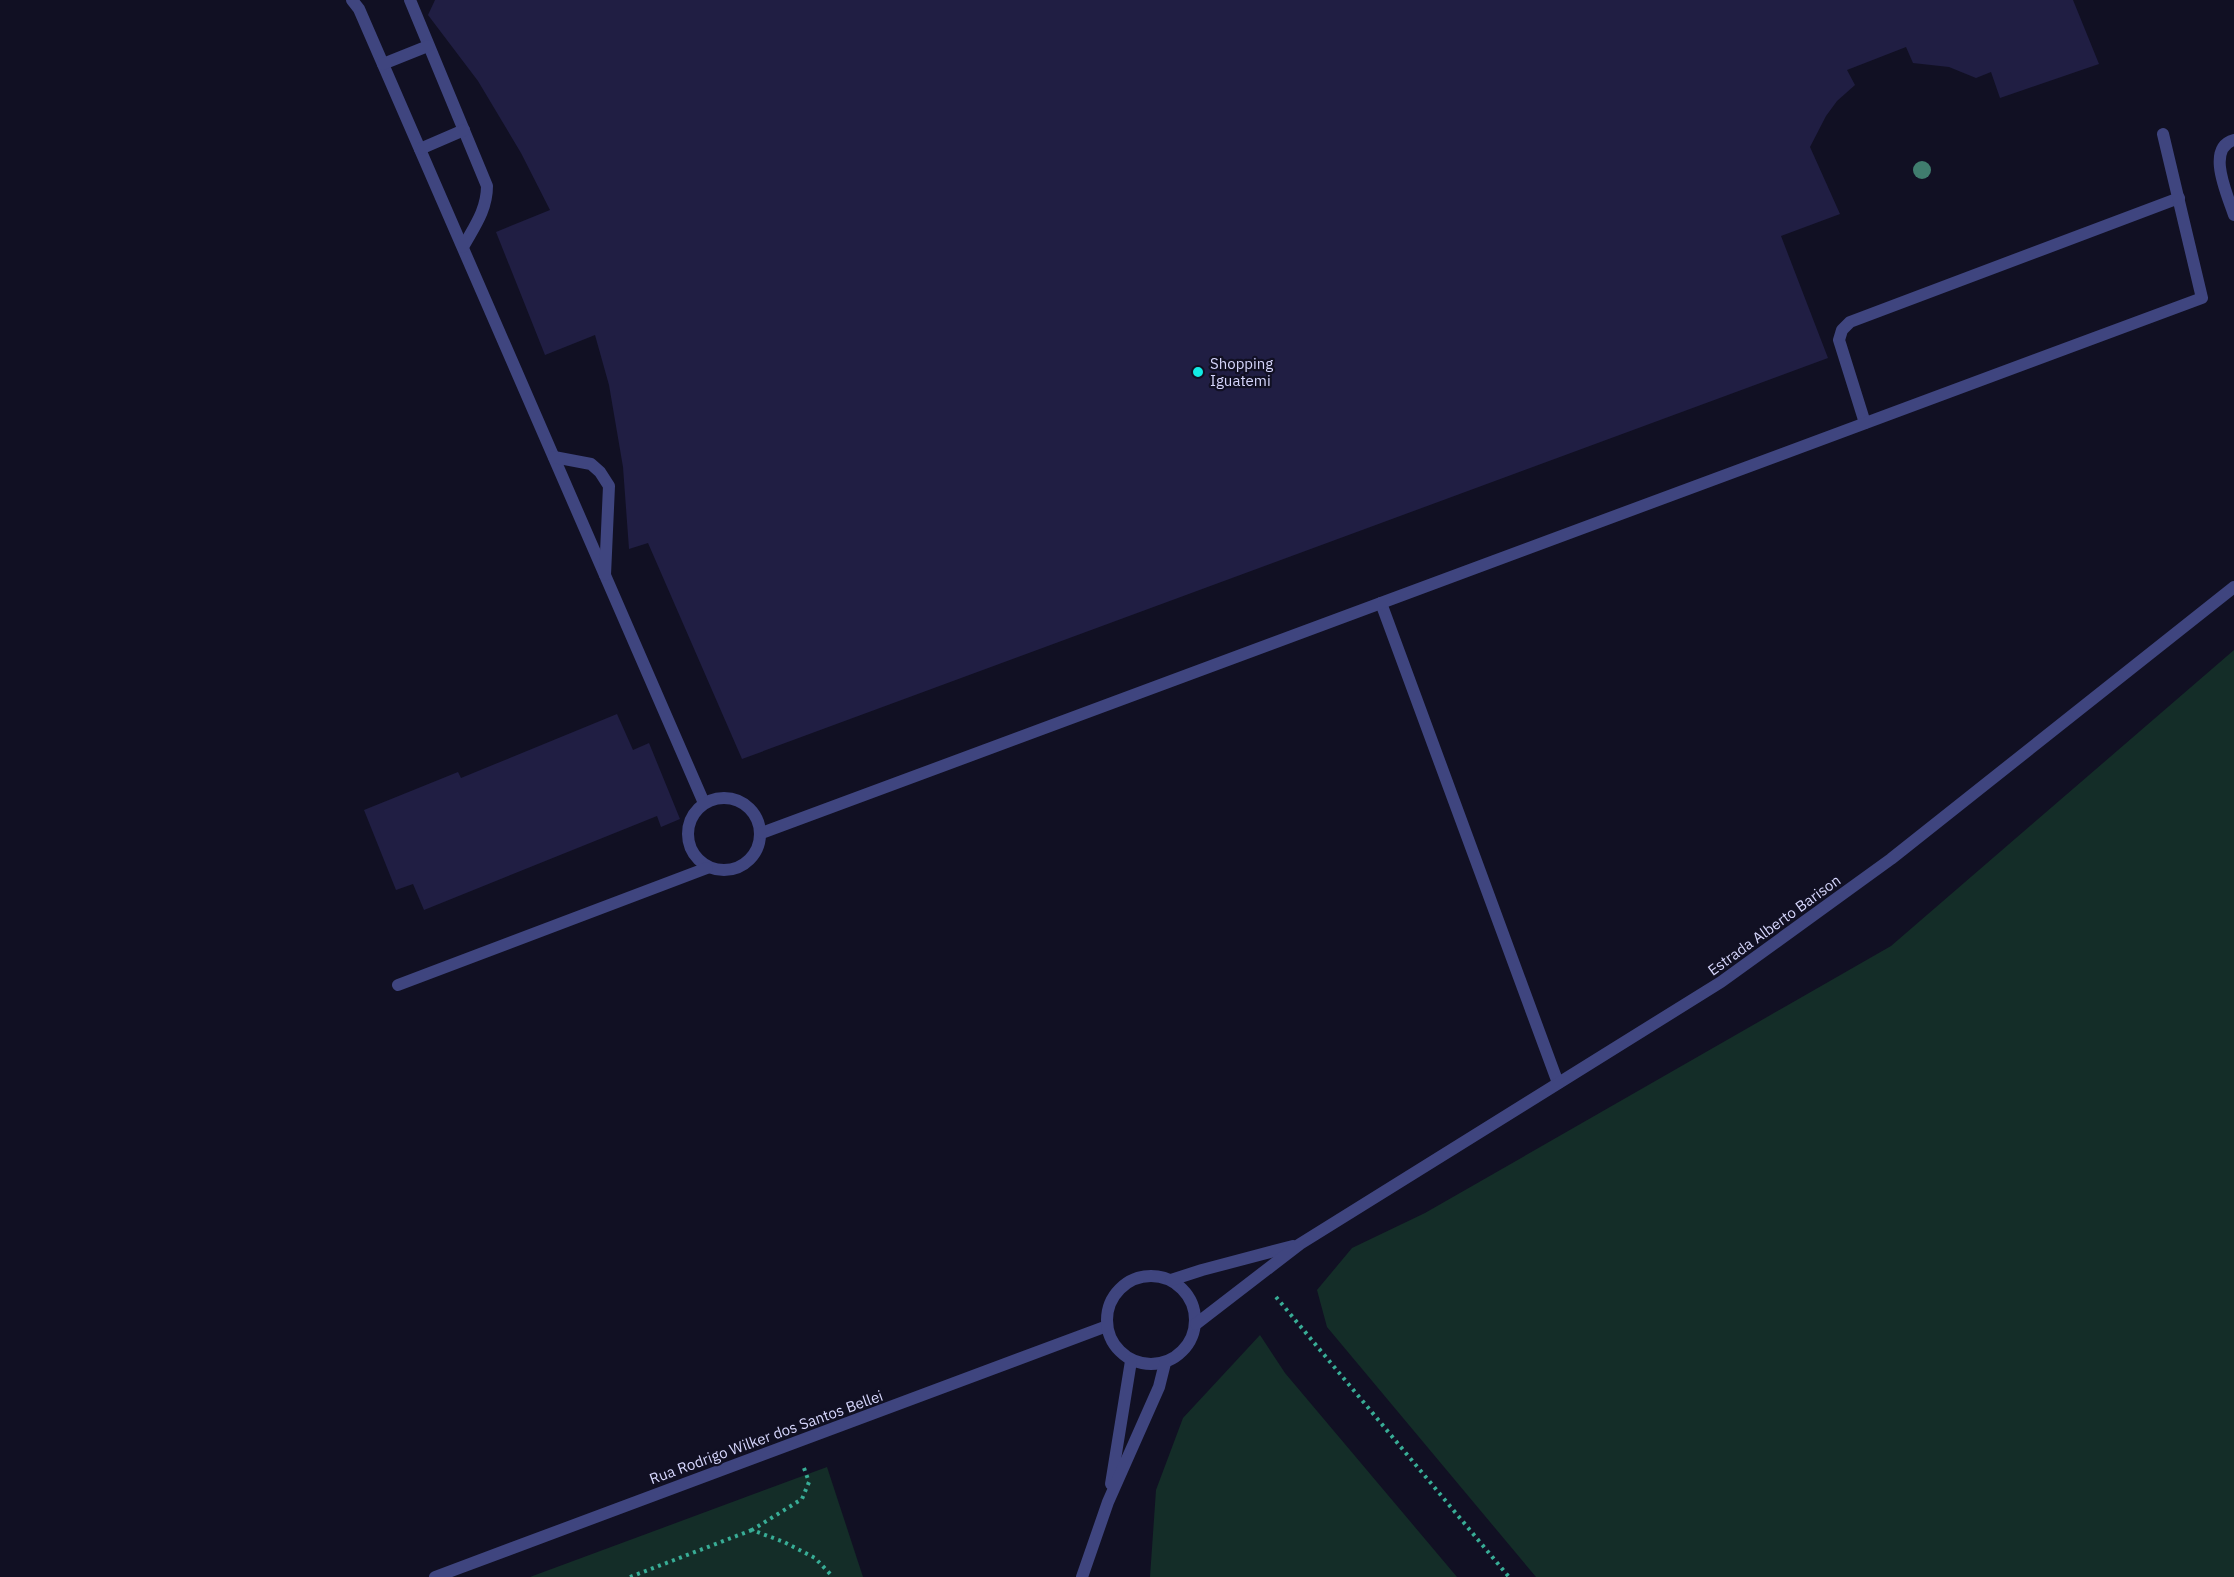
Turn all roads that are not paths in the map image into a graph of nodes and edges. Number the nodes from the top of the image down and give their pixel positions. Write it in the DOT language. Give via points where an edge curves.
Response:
graph roads {
  1 [pos="352,0"];
  2 [pos="410,0"];
  3 [pos="428,46"];
  4 [pos="383,64"];
  5 [pos="464,130"];
  6 [pos="2163,134"];
  7 [pos="2234,140"];
  8 [pos="420,149"];
  9 [pos="2179,198"];
  10 [pos="2234,215"];
  11 [pos="463,247"];
  12 [pos="1865,423"];
  13 [pos="554,457"];
  14 [pos="605,579"];
  15 [pos="2234,587"];
  16 [pos="1382,603"];
  17 [pos="704,803"];
  18 [pos="762,833"];
  19 [pos="707,868"];
  20 [pos="398,985"];
  21 [pos="1558,1083"];
  22 [pos="1300,1244"];
  23 [pos="1171,1280"];
  24 [pos="1196,1324"];
  25 [pos="1107,1326"];
  26 [pos="1131,1361"];
  27 [pos="1165,1363"];
  28 [pos="1108,1502"];
  29 [pos="435,1577"];
  30 [pos="1082,1577"];
  1 -- 4 [label="street"];
  2 -- 3 [label="street"];
  3 -- 4 [label="street"];
  3 -- 5 [label="street"];
  4 -- 8 [label="street"];
  5 -- 8 [label="street"];
  5 -- 11 [label="street" via="487,186 487,200"];
  6 -- 9 [label="street"];
  7 -- 10 [label="street" via="2222,148 2218,158"];
  8 -- 11 [label="street"];
  9 -- 12 [label="street" via="1850,322 1839,340"];
  9 -- 12 [label="street" via="2202,298"];
  11 -- 13 [label="street"];
  12 -- 16 [label="street"];
  13 -- 14 [label="street"];
  13 -- 14 [label="street" via="591,465 609,486"];
  14 -- 17 [label="street"];
  15 -- 21 [label="street, Estrada Alberto Barison" via="1891,859 1721,982"];
  16 -- 18 [label="street"];
  16 -- 21 [label="street"];
  17 -- 18 [label="street" via="722,797 741,801 756,815"];
  17 -- 19 [label="street" via="691,817 687,836 693,854"];
  18 -- 19 [label="street" via="758,852 744,866 726,871"];
  19 -- 20 [label="street"];
  21 -- 22 [label="street, Estrada Alberto Barison"];
  22 -- 23 [label="street, Estrada Alberto Barison"];
  22 -- 24 [label="street, Estrada Alberto Barison"];
  23 -- 24 [label="street" via="1185,1291"];
  23 -- 25 [label="street" via="1137,1277 1122,1286 1111,1300"];
  24 -- 27 [label="street" via="1191,1341"];
  25 -- 26 [label="street" via="1117,1350"];
  25 -- 29 [label="street, Rua Rodrigo Wilker dos Santos Bellei"];
  26 -- 27 [label="street"];
  26 -- 28 [label="street"];
  27 -- 28 [label="street" via="1159,1388"];
  28 -- 30 [label="street"];
}
